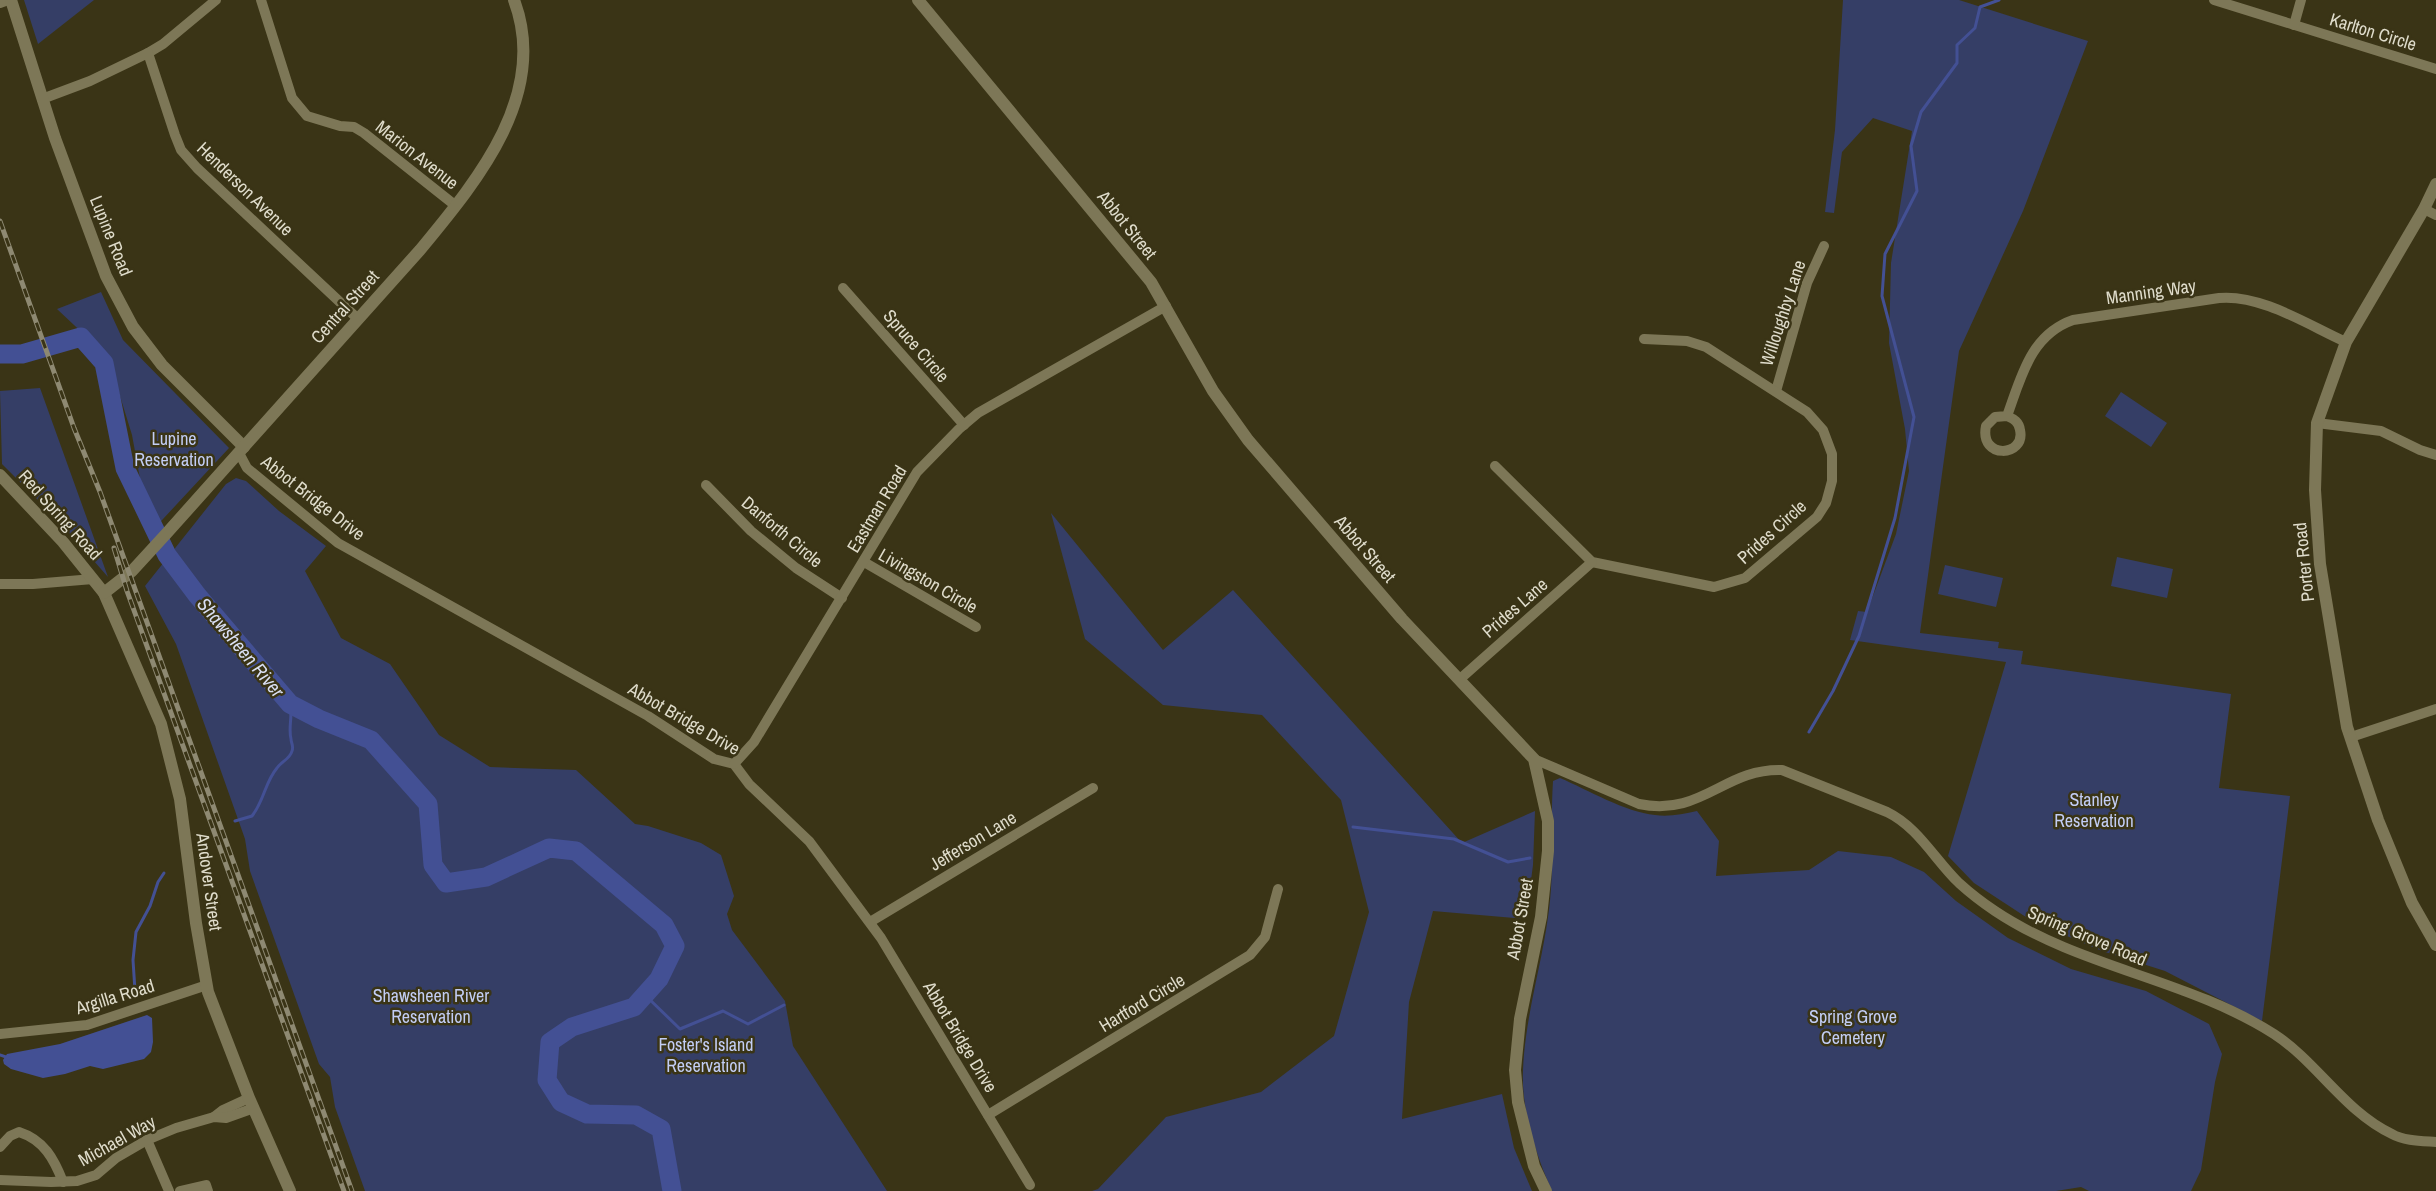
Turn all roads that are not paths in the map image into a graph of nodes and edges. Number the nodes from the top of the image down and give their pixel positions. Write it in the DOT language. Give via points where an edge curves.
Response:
graph roads {
  1 [pos="9,0"];
  2 [pos="216,0"];
  3 [pos="260,0"];
  4 [pos="515,0"];
  5 [pos="918,0"];
  6 [pos="2214,0"];
  7 [pos="2301,0"];
  8 [pos="0,3"];
  9 [pos="2294,25"];
  10 [pos="148,53"];
  11 [pos="2436,69"];
  12 [pos="42,99"];
  13 [pos="2436,184"];
  14 [pos="456,206"];
  15 [pos="2424,209"];
  16 [pos="2436,215"];
  17 [pos="1824,246"];
  18 [pos="843,288"];
  19 [pos="1166,306"];
  20 [pos="358,319"];
  21 [pos="1644,339"];
  22 [pos="2346,342"];
  23 [pos="1776,391"];
  24 [pos="2007,416"];
  25 [pos="2317,423"];
  26 [pos="964,425"];
  27 [pos="241,450"];
  28 [pos="2436,455"];
  29 [pos="1496,466"];
  30 [pos="0,475"];
  31 [pos="706,486"];
  32 [pos="864,562"];
  33 [pos="1592,562"];
  34 [pos="93,578"];
  35 [pos="0,584"];
  36 [pos="104,593"];
  37 [pos="842,598"];
  38 [pos="976,628"];
  39 [pos="1460,679"];
  40 [pos="2436,708"];
  41 [pos="2351,737"];
  42 [pos="1534,758"];
  43 [pos="734,764"];
  44 [pos="1093,788"];
  45 [pos="1278,889"];
  46 [pos="870,922"];
  47 [pos="2436,945"];
  48 [pos="207,985"];
  49 [pos="0,1034"];
  50 [pos="251,1103"];
  51 [pos="988,1116"];
  52 [pos="147,1140"];
  53 [pos="2436,1142"];
  54 [pos="0,1147"];
  55 [pos="0,1180"];
  56 [pos="63,1182"];
  57 [pos="1030,1185"];
  58 [pos="169,1191"];
  59 [pos="180,1191"];
  60 [pos="208,1191"];
  61 [pos="290,1191"];
  62 [pos="1546,1191"];
  1 -- 8 [label="street"];
  1 -- 12 [label="street, Lupine Road"];
  2 -- 10 [label="street"];
  3 -- 14 [label="street, Marion Avenue" via="298,108 307,116 321,121 354,127"];
  4 -- 14 [label="street, Central Street" via="523,45 523,69 515,107 495,147"];
  5 -- 19 [label="street, Abbot Street" via="1089,205 1151,282"];
  6 -- 9 [label="street, Karlton Circle"];
  7 -- 9 [label="street"];
  9 -- 11 [label="street, Karlton Circle"];
  10 -- 12 [label="street" via="98,78"];
  10 -- 20 [label="street, Henderson Avenue" via="181,150 196,168"];
  12 -- 27 [label="street, Lupine Road" via="96,252 133,327 162,365"];
  13 -- 15 [label="street, Porter Road"];
  14 -- 20 [label="street, Central Street"];
  15 -- 16 [label="street"];
  15 -- 22 [label="street, Porter Road"];
  17 -- 23 [label="street, Willoughby Lane" via="1807,283"];
  18 -- 26 [label="street, Spruce Circle"];
  19 -- 26 [label="street, Eastman Road" via="978,413"];
  19 -- 39 [label="street, Abbot Street" via="1205,380 1248,440 1373,586"];
  20 -- 27 [label="street, Central Street"];
  21 -- 23 [label="street, Prides Circle" via="1687,341 1706,347"];
  22 -- 24 [label="street, Manning Way" via="2264,304 2242,298 2219,298 2073,320 2054,328 2036,347"];
  22 -- 25 [label="street, Porter Road"];
  23 -- 33 [label="street, Prides Circle" via="1807,412 1823,430 1829,443 1832,481 1826,502 1817,517 1745,578 1714,587"];
  25 -- 28 [label="street" via="2381,431"];
  25 -- 41 [label="street, Porter Road" via="2315,490 2320,564"];
  26 -- 32 [label="street, Eastman Road" via="917,472"];
  27 -- 36 [label="street, Central Street" via="150,552"];
  27 -- 43 [label="street, Abbot Bridge Drive" via="246,468 338,543 648,716 714,759"];
  29 -- 33 [label="street"];
  30 -- 34 [label="street, Red Spring Road"];
  31 -- 37 [label="street, Danforth Circle" via="751,531 796,568"];
  32 -- 37 [label="street, Eastman Road"];
  32 -- 38 [label="street, Livingston Circle"];
  33 -- 39 [label="street, Prides Lane"];
  34 -- 35 [label="street"];
  34 -- 36 [label="street, Andover Street"];
  36 -- 48 [label="street, Andover Street" via="161,724 180,799"];
  37 -- 43 [label="street, Eastman Road" via="754,742"];
  39 -- 42 [label="street, Abbot Street"];
  40 -- 41 [label="street"];
  41 -- 47 [label="street, Porter Road" via="2378,820 2412,903"];
  42 -- 53 [label="street, Spring Grove Road" via="1639,804 1653,807 1688,803 1766,769 1782,770 1887,812 1915,832 1959,883 1994,911 2065,948 2174,988 2258,1025 2292,1048 2379,1127 2393,1135"];
  42 -- 62 [label="street, Abbot Street" via="1548,821 1548,851 1540,917 1520,1019 1515,1070 1518,1102 1534,1166"];
  43 -- 46 [label="street, Abbot Bridge Drive" via="749,784 809,841"];
  44 -- 46 [label="street, Jefferson Lane"];
  45 -- 51 [label="street, Hartford Circle" via="1265,937 1250,955"];
  46 -- 51 [label="street, Abbot Bridge Drive"];
  48 -- 49 [label="street, Argilla Road" via="87,1025"];
  48 -- 50 [label="street, Andover Street"];
  50 -- 52 [label="street, Michael Way" via="226,1118 214,1117"];
  50 -- 61 [label="street, Andover Street"];
  51 -- 57 [label="street, Abbot Bridge Drive"];
  52 -- 56 [label="street, Michael Way" via="116,1158 96,1175"];
  52 -- 58 [label="street"];
  54 -- 56 [label="street, Michael Way" via="19,1132 31,1136 51,1155"];
  55 -- 56 [label="street, Michael Way"];
  59 -- 60 [label="street" via="206,1185"];
}
